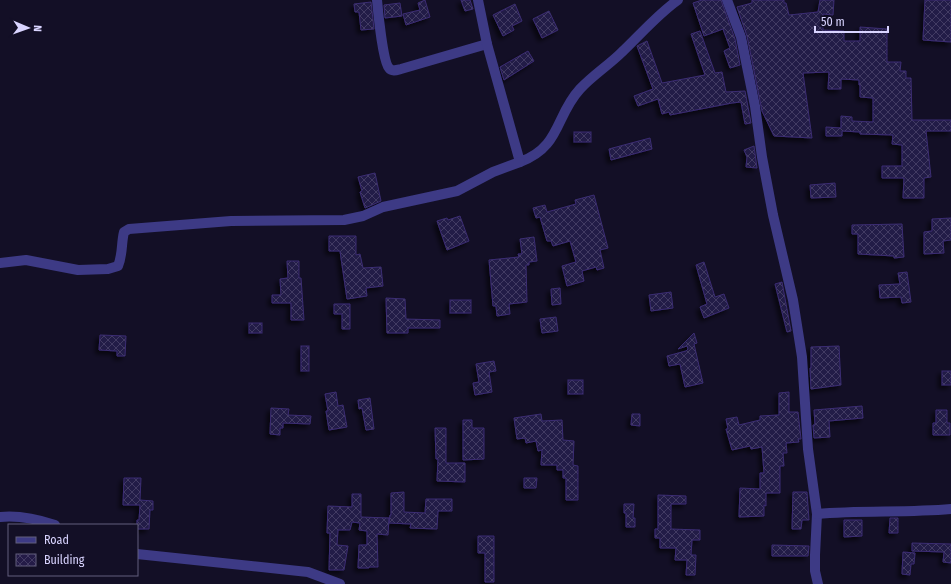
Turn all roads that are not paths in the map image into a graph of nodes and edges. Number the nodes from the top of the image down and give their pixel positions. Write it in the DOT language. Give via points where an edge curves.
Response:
graph roads {
  1 [pos="377,0"];
  2 [pos="478,0"];
  3 [pos="678,0"];
  4 [pos="728,0"];
  5 [pos="487,44"];
  6 [pos="520,162"];
  7 [pos="0,263"];
  8 [pos="951,509"];
  9 [pos="817,514"];
  10 [pos="0,517"];
  11 [pos="52,524"];
  12 [pos="138,554"];
  13 [pos="340,584"];
  14 [pos="818,584"];
  1 -- 5 [label="street" via="385,58 390,69 394,71"];
  2 -- 5 [label="street"];
  3 -- 6 [label="street" via="580,90 571,101 550,142 537,154"];
  4 -- 9 [label="street" via="741,37 773,215 793,300 802,357 808,449"];
  5 -- 6 [label="street"];
  6 -- 7 [label="street" via="493,172 457,191 383,207 363,216 344,220 231,221 129,229 124,232 122,258 118,266 108,269 78,270 26,260"];
  8 -- 9 [label="street"];
  9 -- 14 [label="street" via="814,555"];
  10 -- 11 [label="street" via="38,519"];
  12 -- 13 [label="street" via="308,572"];
}
